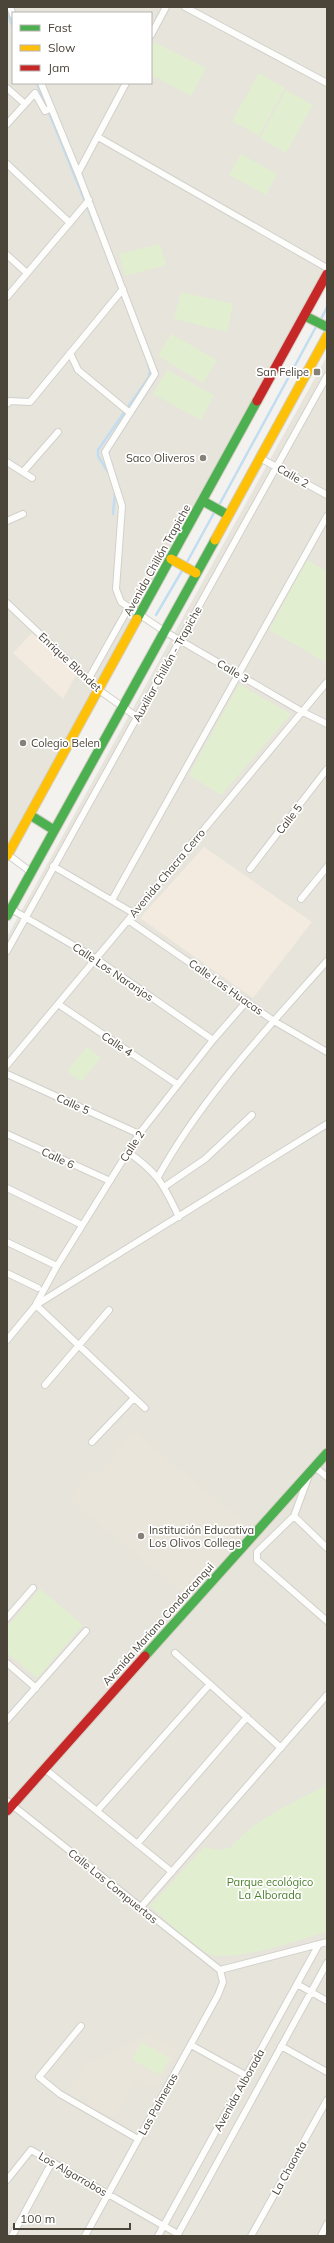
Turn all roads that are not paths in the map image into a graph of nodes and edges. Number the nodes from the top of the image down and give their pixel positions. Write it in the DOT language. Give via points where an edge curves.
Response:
graph roads {
  1 [pos="166,7"];
  2 [pos="185,7"];
  3 [pos="152,33"];
  4 [pos="327,83"];
  5 [pos="41,84"];
  6 [pos="125,84"];
  7 [pos="7,88"];
  8 [pos="25,104"];
  9 [pos="52,108"];
  10 [pos="7,124"];
  11 [pos="98,137"];
  12 [pos="7,164"];
  13 [pos="78,173"];
  14 [pos="89,200"];
  15 [pos="70,223"];
  16 [pos="7,255"];
  17 [pos="327,268"];
  18 [pos="27,273"];
  19 [pos="327,274"];
  20 [pos="123,289"];
  21 [pos="7,297"];
  22 [pos="305,316"];
  23 [pos="327,327"];
  24 [pos="327,336"];
  25 [pos="324,347"];
  26 [pos="70,353"];
  27 [pos="327,376"];
  28 [pos="7,404"];
  29 [pos="130,413"];
  30 [pos="58,432"];
  31 [pos="260,458"];
  32 [pos="7,462"];
  33 [pos="276,466"];
  34 [pos="23,472"];
  35 [pos="32,478"];
  36 [pos="327,496"];
  37 [pos="203,501"];
  38 [pos="23,514"];
  39 [pos="228,515"];
  40 [pos="327,516"];
  41 [pos="7,521"];
  42 [pos="171,559"];
  43 [pos="196,573"];
  44 [pos="7,603"];
  45 [pos="129,607"];
  46 [pos="140,616"];
  47 [pos="164,631"];
  48 [pos="180,640"];
  49 [pos="238,674"];
  50 [pos="88,680"];
  51 [pos="327,682"];
  52 [pos="99,690"];
  53 [pos="122,707"];
  54 [pos="301,711"];
  55 [pos="137,717"];
  56 [pos="327,724"];
  57 [pos="327,769"];
  58 [pos="30,815"];
  59 [pos="54,830"];
  60 [pos="7,855"];
  61 [pos="53,866"];
  62 [pos="327,867"];
  63 [pos="250,869"];
  64 [pos="31,872"];
  65 [pos="301,899"];
  66 [pos="112,900"];
  67 [pos="9,913"];
  68 [pos="133,913"];
  69 [pos="25,917"];
  70 [pos="128,920"];
  71 [pos="7,951"];
  72 [pos="95,958"];
  73 [pos="327,962"];
  74 [pos="247,1001"];
  75 [pos="58,1004"];
  76 [pos="274,1021"];
  77 [pos="213,1040"];
  78 [pos="327,1051"];
  79 [pos="7,1065"];
  80 [pos="7,1074"];
  81 [pos="177,1084"];
  82 [pos="252,1115"];
  83 [pos="327,1124"];
  84 [pos="7,1134"];
  85 [pos="139,1134"];
  86 [pos="128,1152"];
  87 [pos="158,1177"];
  88 [pos="110,1181"];
  89 [pos="164,1187"];
  90 [pos="7,1188"];
  91 [pos="179,1217"];
  92 [pos="82,1225"];
  93 [pos="7,1242"];
  94 [pos="57,1266"];
  95 [pos="7,1273"];
  96 [pos="38,1288"];
  97 [pos="36,1305"];
  98 [pos="109,1310"];
  99 [pos="7,1340"];
  100 [pos="78,1346"];
  101 [pos="45,1385"];
  102 [pos="134,1398"];
  103 [pos="144,1408"];
  104 [pos="92,1442"];
  105 [pos="327,1454"];
  106 [pos="312,1470"];
  107 [pos="327,1477"];
  108 [pos="294,1516"];
  109 [pos="327,1548"];
  110 [pos="34,1588"];
  111 [pos="7,1618"];
  112 [pos="327,1621"];
  113 [pos="86,1631"];
  114 [pos="175,1653"];
  115 [pos="7,1663"];
  116 [pos="210,1684"];
  117 [pos="36,1688"];
  118 [pos="327,1695"];
  119 [pos="247,1717"];
  120 [pos="7,1720"];
  121 [pos="281,1748"];
  122 [pos="44,1768"];
  123 [pos="9,1806"];
  124 [pos="97,1812"];
  125 [pos="137,1844"];
  126 [pos="172,1872"];
  127 [pos="140,1908"];
  128 [pos="327,1942"];
  129 [pos="319,1944"];
  130 [pos="327,1963"];
  131 [pos="220,1970"];
  132 [pos="296,1984"];
  133 [pos="311,1992"];
  134 [pos="327,2001"];
  135 [pos="81,2026"];
  136 [pos="191,2045"];
  137 [pos="282,2046"];
  138 [pos="327,2072"];
  139 [pos="246,2076"];
  140 [pos="327,2100"];
  141 [pos="138,2139"];
  142 [pos="52,2162"];
  143 [pos="7,2180"];
  144 [pos="108,2194"];
  145 [pos="327,2224"];
  146 [pos="164,2226"];
  147 [pos="178,2235"];
  148 [pos="323,2235"];
  149 [pos="12,2236"];
  150 [pos="85,2236"];
  151 [pos="158,2236"];
  152 [pos="251,2236"];
  1 -- 3 [label="street"];
  2 -- 4 [label="street"];
  5 -- 9 [label="street"];
  6 -- 11 [label="street"];
  7 -- 8 [label="street"];
  8 -- 9 [label="street" via="35,93 45,111"];
  8 -- 10 [label="street"];
  9 -- 13 [label="street"];
  11 -- 13 [label="street"];
  11 -- 17 [label="street"];
  12 -- 15 [label="street"];
  13 -- 14 [label="street"];
  14 -- 15 [label="street"];
  14 -- 20 [label="street"];
  15 -- 18 [label="street"];
  16 -- 18 [label="street"];
  18 -- 21 [label="street"];
  19 -- 22 [label="main road, Avenida Chillón Trapiche"];
  20 -- 26 [label="street"];
  20 -- 29 [label="street" via="155,374"];
  22 -- 23 [label="main road"];
  22 -- 37 [label="main road, Avenida Chillón Trapiche"];
  24 -- 25 [label="main road"];
  25 -- 31 [label="main road"];
  26 -- 28 [label="street" via="30,402 10,401"];
  26 -- 29 [label="street" via="78,370"];
  27 -- 33 [label="street, Auxiliar Chillón - Trapiche"];
  29 -- 45 [label="street, Calle 3" via="105,452 122,506 116,589 122,602"];
  30 -- 34 [label="street"];
  31 -- 33 [label="street, Calle 2"];
  31 -- 39 [label="main road"];
  32 -- 34 [label="street"];
  33 -- 36 [label="street, Calle 2"];
  33 -- 48 [label="street, Auxiliar Chillón - Trapiche"];
  34 -- 35 [label="street"];
  37 -- 39 [label="main road"];
  37 -- 42 [label="main road, Avenida Chillón Trapiche"];
  38 -- 41 [label="street"];
  39 -- 43 [label="main road"];
  40 -- 49 [label="street"];
  42 -- 43 [label="main road"];
  42 -- 46 [label="main road, Avenida Chillón Trapiche"];
  43 -- 47 [label="main road"];
  44 -- 50 [label="street, Enrique Blondet"];
  45 -- 46 [label="street, Calle 3"];
  45 -- 50 [label="street"];
  46 -- 47 [label="street, Calle 3"];
  46 -- 52 [label="main road, Avenida Chillón Trapiche"];
  47 -- 48 [label="street, Calle 3"];
  47 -- 53 [label="main road"];
  48 -- 49 [label="street, Calle 3"];
  48 -- 55 [label="street, Auxiliar Chillón - Trapiche"];
  49 -- 54 [label="street, Calle 3"];
  49 -- 66 [label="street"];
  50 -- 52 [label="street, Enrique Blondet"];
  51 -- 54 [label="street, Avenida Chacra Cerro"];
  52 -- 53 [label="street, Enrique Blondet"];
  52 -- 58 [label="main road, Avenida Chillón Trapiche"];
  53 -- 55 [label="street, Enrique Blondet"];
  53 -- 59 [label="main road"];
  54 -- 56 [label="street, Calle 3"];
  54 -- 68 [label="street, Avenida Chacra Cerro"];
  55 -- 61 [label="street, Auxiliar Chillón - Trapiche"];
  57 -- 63 [label="street, Calle 5"];
  58 -- 59 [label="main road"];
  58 -- 60 [label="main road, Avenida Chillón Trapiche"];
  59 -- 64 [label="main road"];
  60 -- 64 [label="street"];
  61 -- 66 [label="street"];
  61 -- 69 [label="street, Auxiliar Chillón - Trapiche"];
  62 -- 65 [label="street"];
  64 -- 67 [label="main road"];
  66 -- 68 [label="street"];
  67 -- 69 [label="street, Calle Los Naranjos"];
  68 -- 70 [label="street, Avenida Chacra Cerro"];
  69 -- 71 [label="street, Auxiliar Chillón - Trapiche"];
  69 -- 72 [label="street, Calle Los Naranjos"];
  70 -- 72 [label="street, Avenida Chacra Cerro"];
  70 -- 74 [label="street, Calle Las Huacas"];
  72 -- 75 [label="street, Avenida Chacra Cerro"];
  72 -- 77 [label="street, Calle Los Naranjos"];
  73 -- 76 [label="street"];
  74 -- 76 [label="street, Calle Las Huacas"];
  74 -- 77 [label="street, Calle 2"];
  75 -- 79 [label="street, Avenida Chacra Cerro"];
  75 -- 81 [label="street, Calle 4"];
  76 -- 78 [label="street, Calle Las Huacas"];
  76 -- 87 [label="street" via="198,1113"];
  77 -- 81 [label="street, Calle 2"];
  80 -- 85 [label="street, Calle 5"];
  81 -- 85 [label="street, Calle 2"];
  82 -- 89 [label="street" via="205,1159"];
  83 -- 91 [label="street"];
  84 -- 88 [label="street, Calle 6"];
  85 -- 86 [label="street, Calle 2"];
  86 -- 87 [label="street"];
  86 -- 88 [label="street, Calle 2"];
  87 -- 89 [label="street"];
  88 -- 92 [label="street, Calle 2"];
  89 -- 91 [label="street"];
  90 -- 92 [label="street"];
  91 -- 97 [label="street"];
  92 -- 94 [label="street, Calle 2"];
  93 -- 94 [label="street"];
  94 -- 97 [label="street, Calle 2"];
  95 -- 96 [label="street"];
  97 -- 99 [label="street"];
  97 -- 100 [label="street"];
  98 -- 100 [label="street"];
  100 -- 101 [label="street"];
  100 -- 102 [label="street"];
  102 -- 103 [label="street"];
  102 -- 104 [label="street"];
  105 -- 106 [label="main road, Avenida Mariano Condorcanqui"];
  106 -- 107 [label="street"];
  106 -- 108 [label="street"];
  106 -- 122 [label="main road, Avenida Mariano Condorcanqui"];
  108 -- 109 [label="street"];
  108 -- 112 [label="street" via="257,1552 257,1560"];
  110 -- 111 [label="street"];
  113 -- 117 [label="street"];
  114 -- 116 [label="street"];
  115 -- 117 [label="street"];
  116 -- 119 [label="street"];
  116 -- 124 [label="street"];
  117 -- 120 [label="street"];
  118 -- 121 [label="street"];
  119 -- 121 [label="street"];
  119 -- 125 [label="street"];
  121 -- 126 [label="street"];
  122 -- 123 [label="main road, Avenida Mariano Condorcanqui"];
  122 -- 124 [label="street"];
  123 -- 127 [label="street, Calle Las Compuertas"];
  124 -- 125 [label="street"];
  125 -- 126 [label="street"];
  126 -- 127 [label="street"];
  127 -- 131 [label="street, Calle Las Compuertas"];
  128 -- 129 [label="street"];
  129 -- 131 [label="street"];
  129 -- 132 [label="street, Avenida Alborada"];
  130 -- 133 [label="street, Avenida Alborada"];
  131 -- 136 [label="street, Las Palmeras" via="223,1982 218,1995"];
  132 -- 133 [label="street"];
  132 -- 139 [label="street, Avenida Alborada"];
  133 -- 134 [label="street"];
  133 -- 137 [label="street, Avenida Alborada"];
  135 -- 141 [label="street" via="39,2077 60,2094"];
  136 -- 139 [label="street"];
  136 -- 141 [label="street, Las Palmeras"];
  137 -- 138 [label="street"];
  137 -- 147 [label="street, Avenida Alborada"];
  139 -- 146 [label="street, Avenida Alborada"];
  140 -- 152 [label="street, La Chaonta"];
  141 -- 144 [label="street, Las Palmeras"];
  142 -- 143 [label="street, Los Algarrobos" via="31,2150"];
  142 -- 144 [label="street, Los Algarrobos"];
  142 -- 149 [label="street"];
  144 -- 146 [label="street, Los Algarrobos"];
  144 -- 150 [label="street, Las Palmeras"];
  145 -- 148 [label="street"];
  146 -- 147 [label="street, Los Algarrobos"];
  146 -- 151 [label="street, Avenida Alborada"];
}
